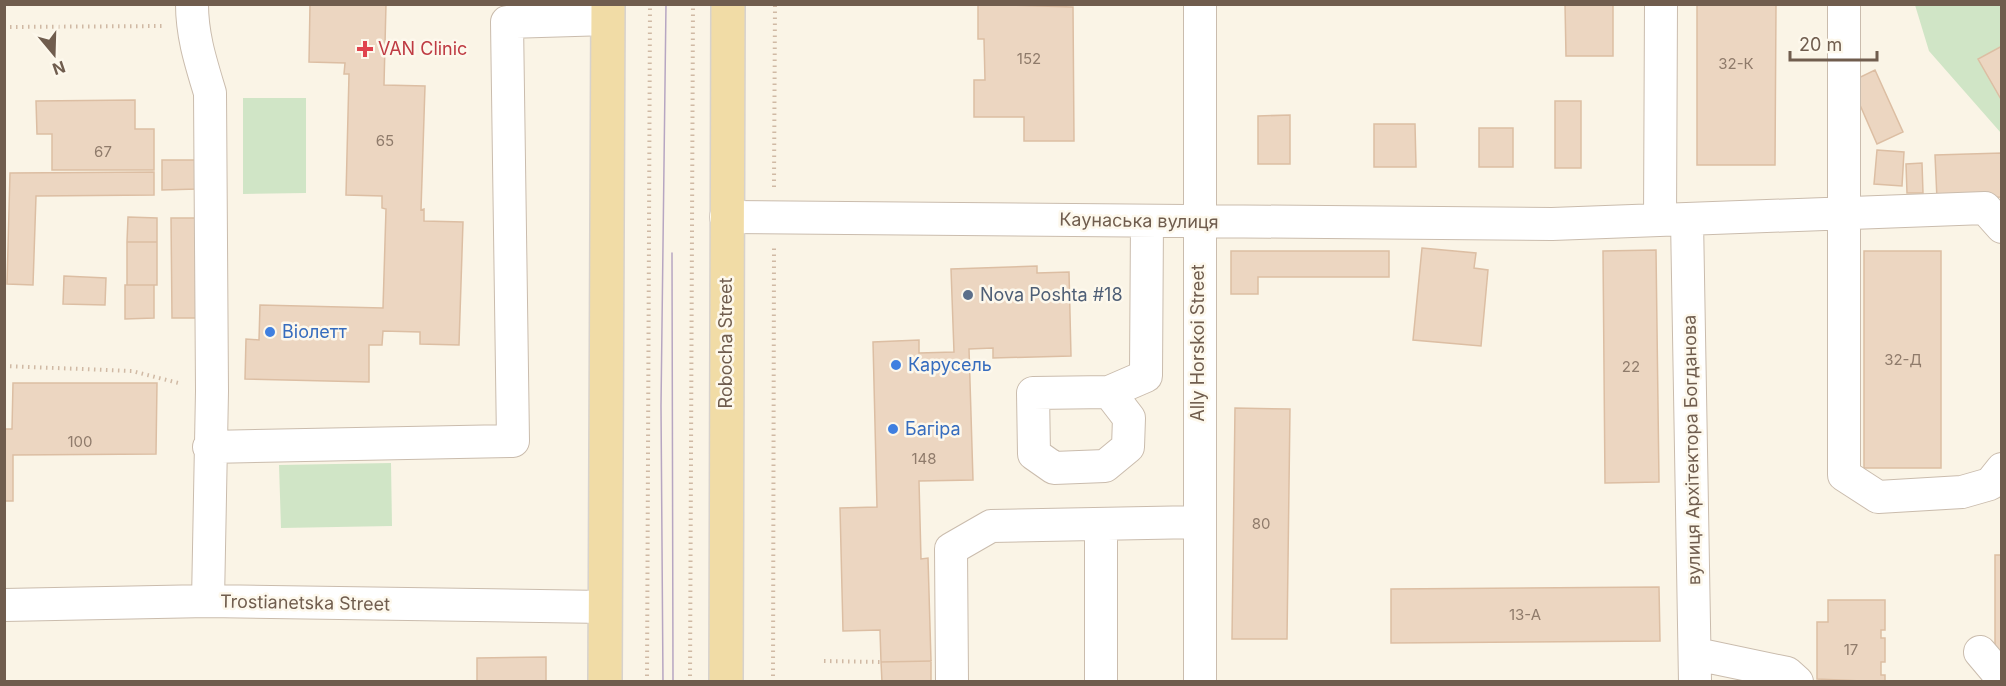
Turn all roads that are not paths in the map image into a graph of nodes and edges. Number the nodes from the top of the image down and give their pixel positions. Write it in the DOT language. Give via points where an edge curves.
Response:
graph roads {
  1 [pos="728,4"];
  2 [pos="1200,4"];
  3 [pos="1661,4"];
  4 [pos="1844,4"];
  5 [pos="608,12"];
  6 [pos="192,15"];
  7 [pos="1844,213"];
  8 [pos="726,217"];
  9 [pos="1674,219"];
  10 [pos="1147,221"];
  11 [pos="1198,222"];
  12 [pos="2001,227"];
  13 [pos="1108,392"];
  14 [pos="209,447"];
  15 [pos="2001,469"];
  16 [pos="1199,522"];
  17 [pos="1101,524"];
  18 [pos="208,601"];
  19 [pos="4,605"];
  20 [pos="605,607"];
  21 [pos="1980,652"];
  22 [pos="1696,668"];
  23 [pos="2001,678"];
  24 [pos="606,681"];
  25 [pos="726,681"];
  26 [pos="952,681"];
  27 [pos="1101,681"];
  28 [pos="1200,681"];
  29 [pos="1797,681"];
  1 -- 8 [label="main road, Robocha Street"];
  2 -- 11 [label="street, Ally Horskoi Street"];
  3 -- 9 [label="street, вулиця Архітектора Богданова"];
  4 -- 7 [label="street"];
  5 -- 14 [label="street" via="507,22 513,441"];
  5 -- 20 [label="main road"];
  6 -- 14 [label="street" via="197,51 210,93"];
  7 -- 9 [label="street, Каунаська вулиця"];
  7 -- 12 [label="street, Каунаська вулиця" via="1985,208"];
  7 -- 15 [label="street" via="1844,475 1878,497 1962,492 1990,484"];
  8 -- 10 [label="street, Каунаська вулиця"];
  8 -- 25 [label="main road, Robocha Street"];
  9 -- 11 [label="street, Каунаська вулиця" via="1552,224"];
  9 -- 22 [label="street, вулиця Архітектора Богданова"];
  10 -- 11 [label="street, Каунаська вулиця"];
  10 -- 13 [label="street" via="1146,376"];
  11 -- 16 [label="street, Ally Horskoi Street"];
  14 -- 18 [label="street"];
  16 -- 17 [label="street"];
  16 -- 28 [label="street, Ally Horskoi Street"];
  17 -- 26 [label="street" via="990,526 951,549"];
  17 -- 27 [label="street"];
  18 -- 19 [label="street, Trostianetska Street"];
  18 -- 20 [label="street, Trostianetska Street"];
  20 -- 24 [label="main road"];
  21 -- 23 [label="street"];
  22 -- 29 [label="street" via="1787,673"];
}
